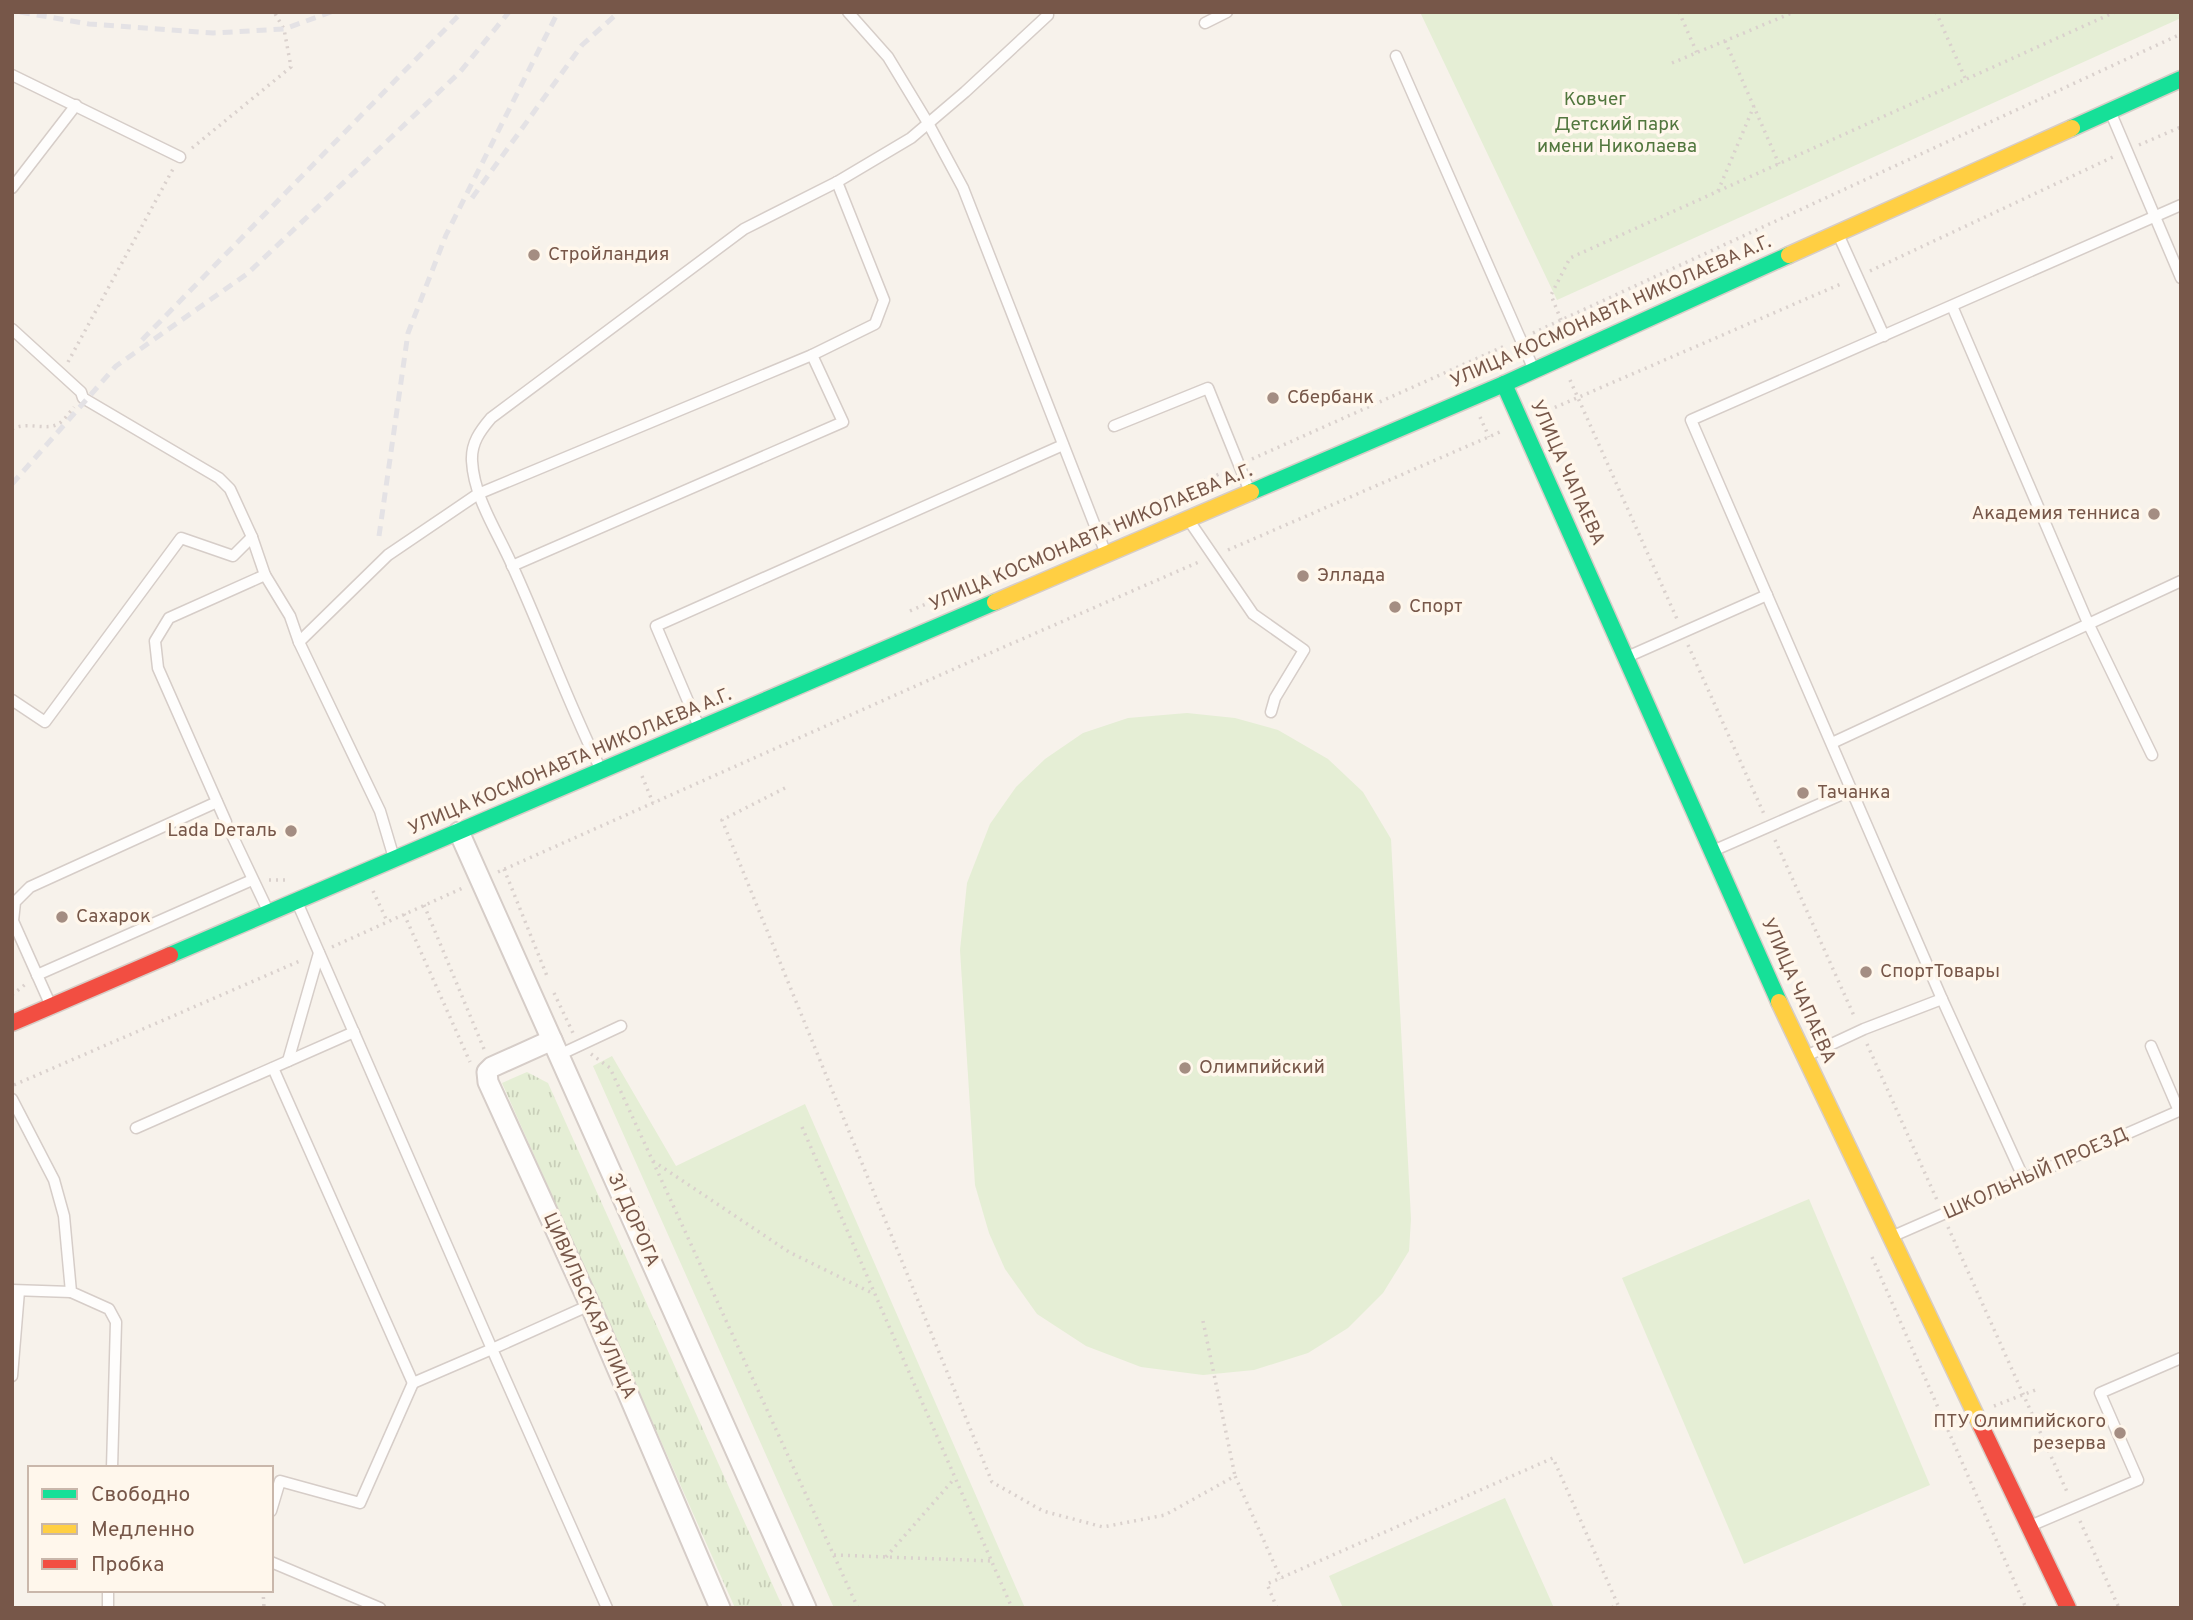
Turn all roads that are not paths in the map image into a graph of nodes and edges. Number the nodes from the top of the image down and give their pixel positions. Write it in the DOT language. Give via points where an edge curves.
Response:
graph roads {
  1 [pos="848,12"];
  2 [pos="1227,12"];
  3 [pos="1048,15"];
  4 [pos="1205,23"];
  5 [pos="1396,56"];
  6 [pos="12,75"];
  7 [pos="2181,79"];
  8 [pos="76,105"];
  9 [pos="2110,111"];
  10 [pos="928,123"];
  11 [pos="180,157"];
  12 [pos="837,182"];
  13 [pos="12,188"];
  14 [pos="2181,205"];
  15 [pos="2155,216"];
  16 [pos="1838,234"];
  17 [pos="2181,278"];
  18 [pos="1952,306"];
  19 [pos="12,329"];
  20 [pos="1884,336"];
  21 [pos="812,355"];
  22 [pos="1534,371"];
  23 [pos="1504,384"];
  24 [pos="1114,426"];
  25 [pos="1063,445"];
  26 [pos="1250,492"];
  27 [pos="478,494"];
  28 [pos="1188,519"];
  29 [pos="252,537"];
  30 [pos="1106,554"];
  31 [pos="513,566"];
  32 [pos="265,575"];
  33 [pos="2181,581"];
  34 [pos="1768,595"];
  35 [pos="2088,623"];
  36 [pos="299,642"];
  37 [pos="1627,658"];
  38 [pos="12,700"];
  39 [pos="1271,712"];
  40 [pos="700,729"];
  41 [pos="1832,743"];
  42 [pos="2152,755"];
  43 [pos="601,771"];
  44 [pos="1852,790"];
  45 [pos="217,802"];
  46 [pos="226,822"];
  47 [pos="459,832"];
  48 [pos="232,835"];
  49 [pos="1713,851"];
  50 [pos="395,859"];
  51 [pos="252,880"];
  52 [pos="297,901"];
  53 [pos="269,913"];
  54 [pos="319,952"];
  55 [pos="37,975"];
  56 [pos="1942,999"];
  57 [pos="51,1006"];
  58 [pos="12,1023"];
  59 [pos="621,1026"];
  60 [pos="354,1032"];
  61 [pos="2151,1046"];
  62 [pos="555,1047"];
  63 [pos="1804,1057"];
  64 [pos="288,1061"];
  65 [pos="273,1068"];
  66 [pos="12,1099"];
  67 [pos="2180,1110"];
  68 [pos="136,1128"];
  69 [pos="2024,1180"];
  70 [pos="1891,1237"];
  71 [pos="15,1290"];
  72 [pos="71,1292"];
  73 [pos="590,1305"];
  74 [pos="492,1349"];
  75 [pos="2181,1358"];
  76 [pos="12,1376"];
  77 [pos="413,1384"];
  78 [pos="112,1466"];
  79 [pos="273,1504"];
  80 [pos="2029,1526"];
  81 [pos="273,1563"];
  82 [pos="380,1608"];
  83 [pos="607,1608"];
  84 [pos="720,1608"];
  85 [pos="806,1608"];
  86 [pos="2068,1608"];
  1 -- 10 [label="lane" via="888,57"];
  2 -- 4 [label="lane"];
  3 -- 10 [label="lane"];
  5 -- 22 [label="lane"];
  6 -- 8 [label="lane"];
  7 -- 9 [label="street, УЛИЦА КОСМОНАВТА НИКОЛАЕВА А.Г."];
  8 -- 11 [label="lane"];
  8 -- 13 [label="lane"];
  9 -- 15 [label="lane"];
  9 -- 16 [label="street, УЛИЦА КОСМОНАВТА НИКОЛАЕВА А.Г."];
  10 -- 12 [label="lane"];
  10 -- 25 [label="lane" via="963,188"];
  12 -- 21 [label="lane" via="884,300 875,324"];
  12 -- 27 [label="lane" via="744,229 491,418 476,436 472,458"];
  14 -- 15 [label="lane"];
  15 -- 17 [label="lane"];
  15 -- 18 [label="lane"];
  16 -- 20 [label="lane"];
  16 -- 22 [label="street, УЛИЦА КОСМОНАВТА НИКОЛАЕВА А.Г."];
  18 -- 20 [label="lane"];
  18 -- 35 [label="lane"];
  19 -- 29 [label="lane" via="83,398 219,478 230,489"];
  20 -- 34 [label="lane" via="1691,420"];
  21 -- 27 [label="lane"];
  21 -- 31 [label="lane" via="843,422"];
  22 -- 23 [label="street, УЛИЦА КОСМОНАВТА НИКОЛАЕВА А.Г."];
  23 -- 26 [label="street, УЛИЦА КОСМОНАВТА НИКОЛАЕВА А.Г."];
  23 -- 37 [label="street, УЛИЦА ЧАПАЕВА"];
  24 -- 26 [label="lane" via="1208,388"];
  25 -- 30 [label="lane"];
  25 -- 40 [label="lane" via="656,626"];
  26 -- 28 [label="street, УЛИЦА КОСМОНАВТА НИКОЛАЕВА А.Г."];
  27 -- 31 [label="lane"];
  27 -- 36 [label="lane" via="388,555"];
  28 -- 30 [label="street, УЛИЦА КОСМОНАВТА НИКОЛАЕВА А.Г."];
  28 -- 39 [label="lane" via="1253,614 1304,650"];
  29 -- 32 [label="lane"];
  29 -- 38 [label="lane" via="233,556 181,538 45,722"];
  30 -- 40 [label="street, УЛИЦА КОСМОНАВТА НИКОЛАЕВА А.Г."];
  31 -- 43 [label="lane"];
  32 -- 36 [label="lane" via="290,616"];
  32 -- 45 [label="lane" via="169,618 155,641 158,668"];
  33 -- 35 [label="lane"];
  34 -- 37 [label="lane"];
  34 -- 41 [label="lane"];
  35 -- 41 [label="lane"];
  35 -- 42 [label="lane"];
  36 -- 50 [label="lane" via="380,811"];
  37 -- 49 [label="street, УЛИЦА ЧАПАЕВА"];
  40 -- 43 [label="street, УЛИЦА КОСМОНАВТА НИКОЛАЕВА А.Г."];
  41 -- 44 [label="lane"];
  43 -- 47 [label="street, УЛИЦА КОСМОНАВТА НИКОЛАЕВА А.Г."];
  44 -- 49 [label="lane"];
  44 -- 56 [label="lane"];
  45 -- 46 [label="lane"];
  45 -- 55 [label="lane" via="30,887 15,902 13,920"];
  47 -- 50 [label="street, УЛИЦА КОСМОНАВТА НИКОЛАЕВА А.Г."];
  47 -- 62 [label="street, 31 ДОРОГА"];
  48 -- 51 [label="lane"];
  49 -- 63 [label="street, УЛИЦА ЧАПАЕВА"];
  50 -- 52 [label="street, УЛИЦА КОСМОНАВТА НИКОЛАЕВА А.Г."];
  51 -- 53 [label="lane"];
  51 -- 55 [label="lane"];
  52 -- 53 [label="street, УЛИЦА КОСМОНАВТА НИКОЛАЕВА А.Г."];
  52 -- 54 [label="lane"];
  53 -- 57 [label="street, УЛИЦА КОСМОНАВТА НИКОЛАЕВА А.Г."];
  54 -- 60 [label="lane"];
  54 -- 64 [label="lane"];
  55 -- 57 [label="lane"];
  56 -- 63 [label="lane"];
  56 -- 69 [label="lane"];
  57 -- 58 [label="street, УЛИЦА КОСМОНАВТА НИКОЛАЕВА А.Г."];
  59 -- 62 [label="lane" via="579,1046"];
  60 -- 64 [label="lane"];
  60 -- 74 [label="lane"];
  61 -- 67 [label="lane"];
  62 -- 73 [label="street, ЦИВИЛЬСКАЯ УЛИЦА" via="492,1067 487,1072 488,1082"];
  62 -- 85 [label="street, 31 ДОРОГА"];
  63 -- 70 [label="street, УЛИЦА ЧАПАЕВА"];
  64 -- 65 [label="lane"];
  65 -- 68 [label="lane"];
  65 -- 77 [label="lane"];
  66 -- 72 [label="lane" via="54,1180 64,1216"];
  67 -- 69 [label="lane, ШКОЛЬНЫЙ ПРОЕЗД"];
  69 -- 70 [label="lane, ШКОЛЬНЫЙ ПРОЕЗД"];
  70 -- 80 [label="street, УЛИЦА ЧАПАЕВА"];
  71 -- 72 [label="lane"];
  71 -- 76 [label="lane"];
  72 -- 78 [label="lane" via="109,1309 116,1322"];
  73 -- 74 [label="lane"];
  73 -- 84 [label="street, ЦИВИЛЬСКАЯ УЛИЦА"];
  74 -- 77 [label="lane"];
  74 -- 83 [label="lane"];
  75 -- 80 [label="lane" via="2100,1393 2138,1480"];
  77 -- 79 [label="lane" via="360,1503 280,1481"];
  80 -- 86 [label="street, УЛИЦА ЧАПАЕВА"];
  81 -- 82 [label="lane"];
}
